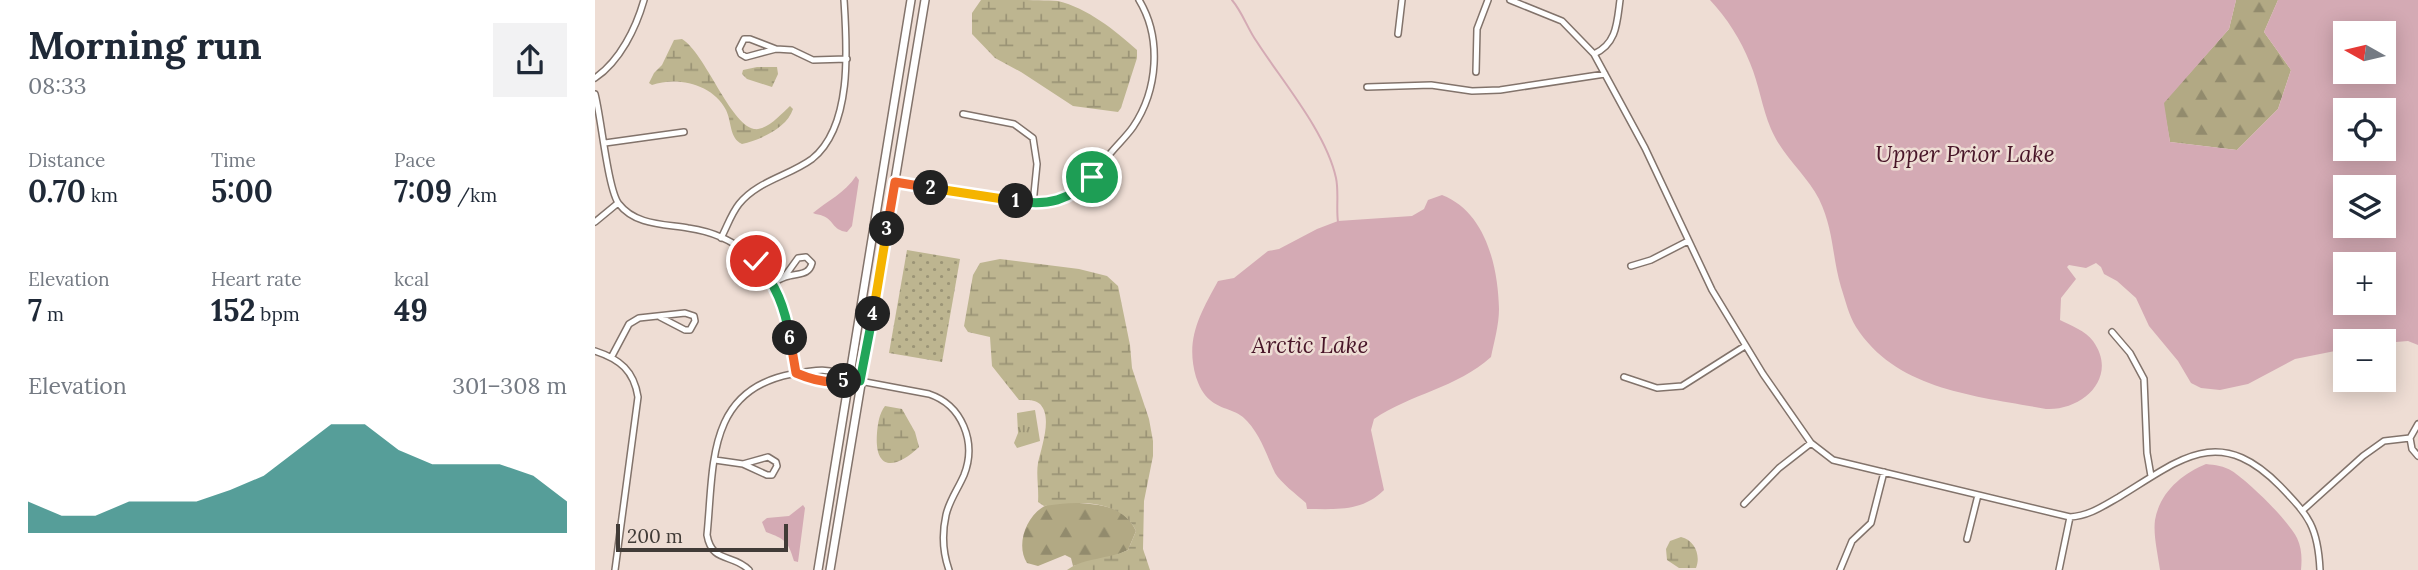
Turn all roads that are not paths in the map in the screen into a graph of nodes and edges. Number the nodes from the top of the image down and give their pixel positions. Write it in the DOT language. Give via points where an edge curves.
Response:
graph roads {
  1 [pos="643,0"];
  2 [pos="845,0"];
  3 [pos="912,0"];
  4 [pos="925,0"];
  5 [pos="1139,0"];
  6 [pos="1402,0"];
  7 [pos="1488,0"];
  8 [pos="1510,0"];
  9 [pos="1620,0"];
  10 [pos="1398,34"];
  11 [pos="776,49"];
  12 [pos="1594,54"];
  13 [pos="847,59"];
  14 [pos="1476,72"];
  15 [pos="1605,74"];
  16 [pos="595,78"];
  17 [pos="1367,87"];
  18 [pos="595,94"];
  19 [pos="963,114"];
  20 [pos="684,132"];
  21 [pos="605,143"];
  22 [pos="895,182"];
  23 [pos="618,203"];
  24 [pos="1033,204"];
  25 [pos="595,222"];
  26 [pos="722,238"];
  27 [pos="1688,241"];
  28 [pos="1631,265"];
  29 [pos="785,276"];
  30 [pos="773,283"];
  31 [pos="660,317"];
  32 [pos="2112,332"];
  33 [pos="1745,346"];
  34 [pos="595,351"];
  35 [pos="612,356"];
  36 [pos="796,373"];
  37 [pos="1624,377"];
  38 [pos="849,379"];
  39 [pos="860,381"];
  40 [pos="2418,424"];
  41 [pos="2410,438"];
  42 [pos="1811,443"];
  43 [pos="2418,456"];
  44 [pos="715,460"];
  45 [pos="743,464"];
  46 [pos="1884,472"];
  47 [pos="2151,476"];
  48 [pos="1978,495"];
  49 [pos="1744,503"];
  50 [pos="2303,510"];
  51 [pos="2070,517"];
  52 [pos="1967,539"];
  53 [pos="1840,568"];
  54 [pos="615,570"];
  55 [pos="750,570"];
  56 [pos="818,570"];
  57 [pos="830,570"];
  58 [pos="949,570"];
  59 [pos="2059,570"];
  60 [pos="2320,570"];
  1 -- 16 [label="street" via="623,47"];
  2 -- 13 [label="street"];
  3 -- 38 [label="street"];
  4 -- 22 [label="street"];
  5 -- 24 [label="street" via="1152,30 1154,54 1144,107 1083,187 1066,198"];
  6 -- 10 [label="street"];
  7 -- 14 [label="street" via="1478,29"];
  8 -- 12 [label="street" via="1562,21"];
  9 -- 12 [label="street" via="1614,37"];
  11 -- 11 [label="street" via="750,39 744,39 740,49 746,57"];
  11 -- 13 [label="street" via="792,50 813,60"];
  12 -- 15 [label="street"];
  13 -- 26 [label="street" via="844,93 821,150 745,197"];
  15 -- 17 [label="street" via="1500,90"];
  15 -- 27 [label="street" via="1646,148"];
  18 -- 21 [label="street"];
  19 -- 24 [label="street" via="1014,124 1034,138"];
  20 -- 21 [label="street"];
  21 -- 23 [label="street"];
  22 -- 24 [label="street"];
  22 -- 39 [label="street"];
  23 -- 25 [label="street"];
  23 -- 26 [label="street" via="644,221 698,229"];
  26 -- 30 [label="street" via="748,255"];
  27 -- 28 [label="street"];
  27 -- 33 [label="street"];
  29 -- 29 [label="street" via="806,273 812,262 798,258"];
  29 -- 30 [label="street"];
  30 -- 36 [label="street" via="784,309"];
  31 -- 31 [label="street" via="685,330 695,321 685,313"];
  31 -- 35 [label="street" via="629,324"];
  32 -- 47 [label="street" via="2144,379"];
  33 -- 37 [label="street" via="1682,386 1657,388"];
  33 -- 42 [label="street"];
  34 -- 35 [label="street"];
  35 -- 54 [label="street" via="628,370 638,397"];
  36 -- 38 [label="street" via="837,382"];
  36 -- 38 [label="street" via="839,371"];
  36 -- 44 [label="street" via="768,380 739,401 724,421"];
  38 -- 39 [label="street"];
  38 -- 56 [label="street"];
  39 -- 57 [label="street"];
  39 -- 58 [label="street" via="941,398 964,426 967,464 950,502 944,533"];
  40 -- 41 [label="street"];
  41 -- 43 [label="street"];
  41 -- 50 [label="street" via="2384,442 2363,456"];
  42 -- 46 [label="street" via="1833,460"];
  42 -- 49 [label="street"];
  44 -- 45 [label="street"];
  44 -- 55 [label="street" via="709,544 720,556"];
  45 -- 45 [label="street" via="767,475 777,467 768,457"];
  46 -- 48 [label="street"];
  46 -- 53 [label="street" via="1871,523 1851,541"];
  47 -- 50 [label="street" via="2200,452 2239,456 2257,465"];
  47 -- 51 [label="street" via="2099,509"];
  48 -- 51 [label="street"];
  48 -- 52 [label="street"];
  50 -- 60 [label="street" via="2314,528"];
  51 -- 59 [label="street"];
}
